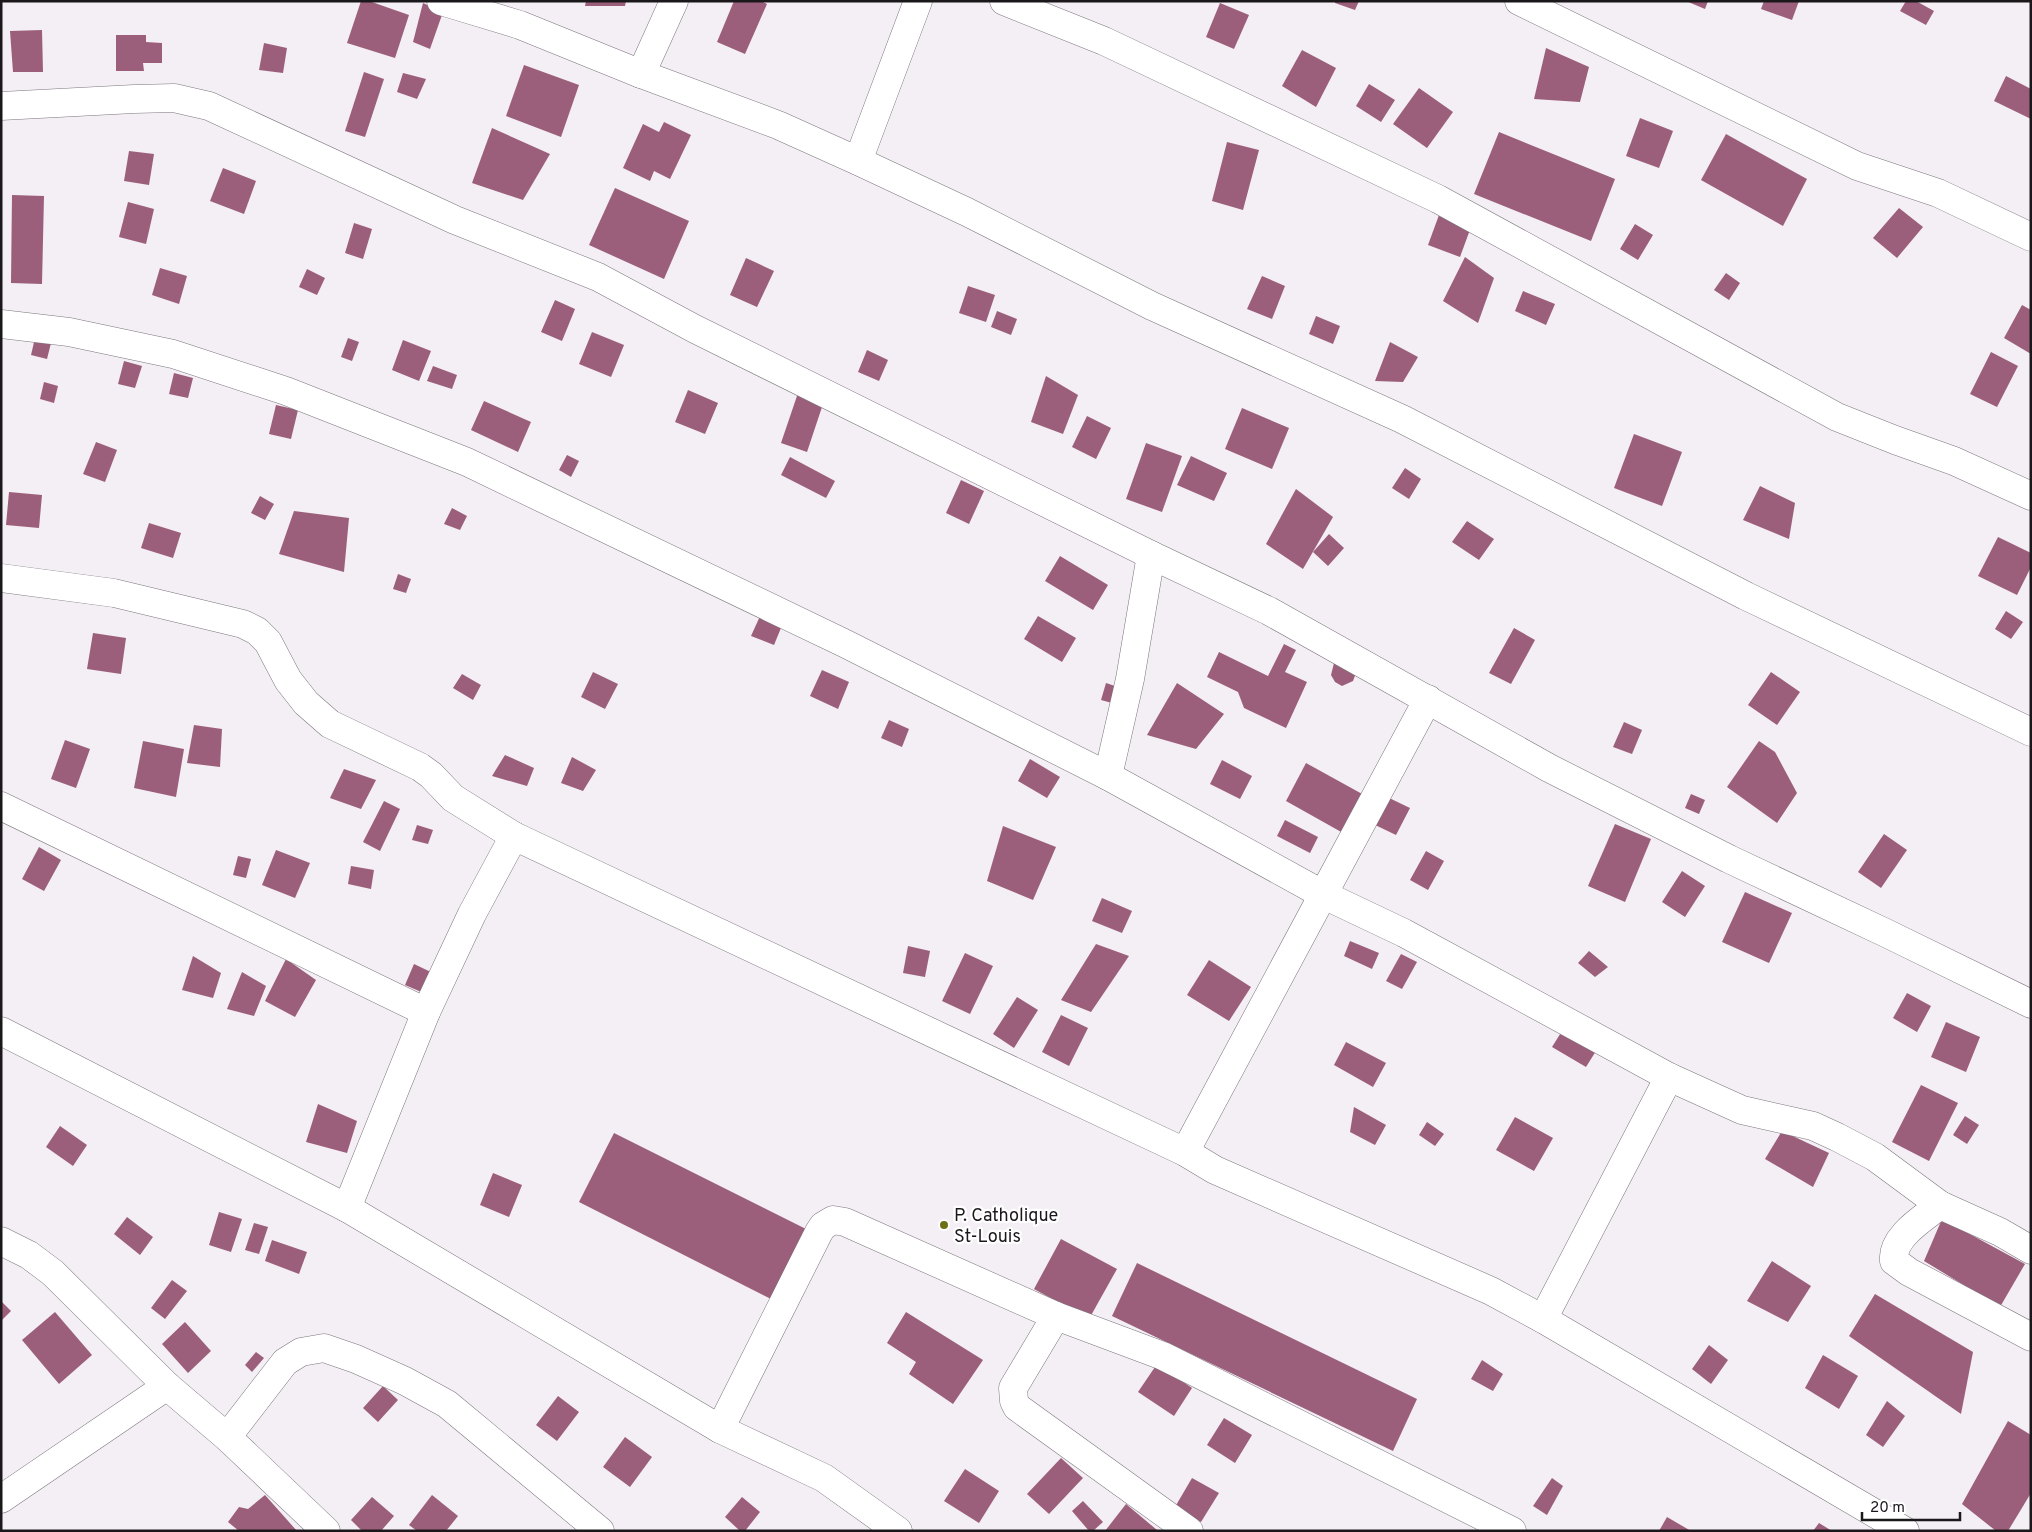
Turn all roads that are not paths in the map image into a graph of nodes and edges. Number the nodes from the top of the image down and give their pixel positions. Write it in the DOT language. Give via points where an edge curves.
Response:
graph roads {
  1 [pos="441,1"];
  2 [pos="674,1"];
  3 [pos="918,1"];
  4 [pos="1004,1"];
  5 [pos="1519,1"];
  6 [pos="641,74"];
  7 [pos="1,106"];
  8 [pos="858,162"];
  9 [pos="2031,237"];
  10 [pos="1,324"];
  11 [pos="2031,496"];
  12 [pos="1151,555"];
  13 [pos="1,578"];
  14 [pos="1428,699"];
  15 [pos="2031,732"];
  16 [pos="1108,776"];
  17 [pos="1,806"];
  18 [pos="514,836"];
  19 [pos="1324,895"];
  20 [pos="2031,1004"];
  21 [pos="426,1012"];
  22 [pos="1,1031"];
  23 [pos="1669,1077"];
  24 [pos="1185,1152"];
  25 [pos="1940,1205"];
  26 [pos="347,1208"];
  27 [pos="1,1241"];
  28 [pos="2031,1250"];
  29 [pos="1056,1316"];
  30 [pos="1543,1319"];
  31 [pos="2031,1338"];
  32 [pos="167,1386"];
  33 [pos="720,1429"];
  34 [pos="227,1437"];
  35 [pos="1,1500"];
  36 [pos="326,1531"];
  37 [pos="600,1531"];
  38 [pos="898,1531"];
  39 [pos="1188,1531"];
  40 [pos="1512,1531"];
  41 [pos="1905,1531"];
  1 -- 6 [label="street" via="520,25"];
  2 -- 6 [label="street"];
  3 -- 8 [label="street"];
  4 -- 11 [label="street" via="1104,41 1438,199 1837,417 1954,461"];
  5 -- 9 [label="street" via="1857,166 1938,193"];
  6 -- 8 [label="street" via="778,125"];
  7 -- 12 [label="street" via="164,98 209,106 456,220 598,277 695,329"];
  8 -- 15 [label="street" via="967,212 1152,306 1402,419 1746,596"];
  10 -- 16 [label="street" via="69,332 173,354 286,390 467,462 844,643"];
  12 -- 14 [label="street" via="1269,611"];
  12 -- 16 [label="street" via="1130,679"];
  13 -- 18 [label="street" via="114,593 257,630 268,642 288,680 306,703 330,724 420,767 452,798"];
  14 -- 19 [label="street"];
  14 -- 20 [label="street" via="1550,768 1729,859"];
  16 -- 19 [label="street"];
  17 -- 21 [label="street"];
  18 -- 21 [label="street" via="472,914"];
  18 -- 24 [label="street"];
  19 -- 23 [label="street" via="1404,933"];
  19 -- 24 [label="street"];
  21 -- 26 [label="street"];
  22 -- 26 [label="street"];
  23 -- 25 [label="street" via="1742,1110 1760,1116 1784,1118 1821,1130 1875,1157"];
  23 -- 30 [label="street"];
  24 -- 30 [label="street" via="1215,1170 1491,1291"];
  25 -- 28 [label="street"];
  25 -- 31 [label="street" via="1901,1239 1893,1253 1894,1260 1909,1272"];
  26 -- 33 [label="street"];
  27 -- 32 [label="street" via="29,1255 52,1273"];
  29 -- 33 [label="street" via="845,1222 834,1220 819,1232"];
  29 -- 39 [label="street" via="1014,1388 1017,1407"];
  29 -- 40 [label="street" via="1164,1356"];
  30 -- 41 [label="street"];
  32 -- 34 [label="street"];
  32 -- 35 [label="street"];
  33 -- 38 [label="street" via="824,1478"];
  34 -- 36 [label="street"];
  34 -- 37 [label="street" via="285,1362 301,1352 324,1348 405,1381 446,1404"];
}
